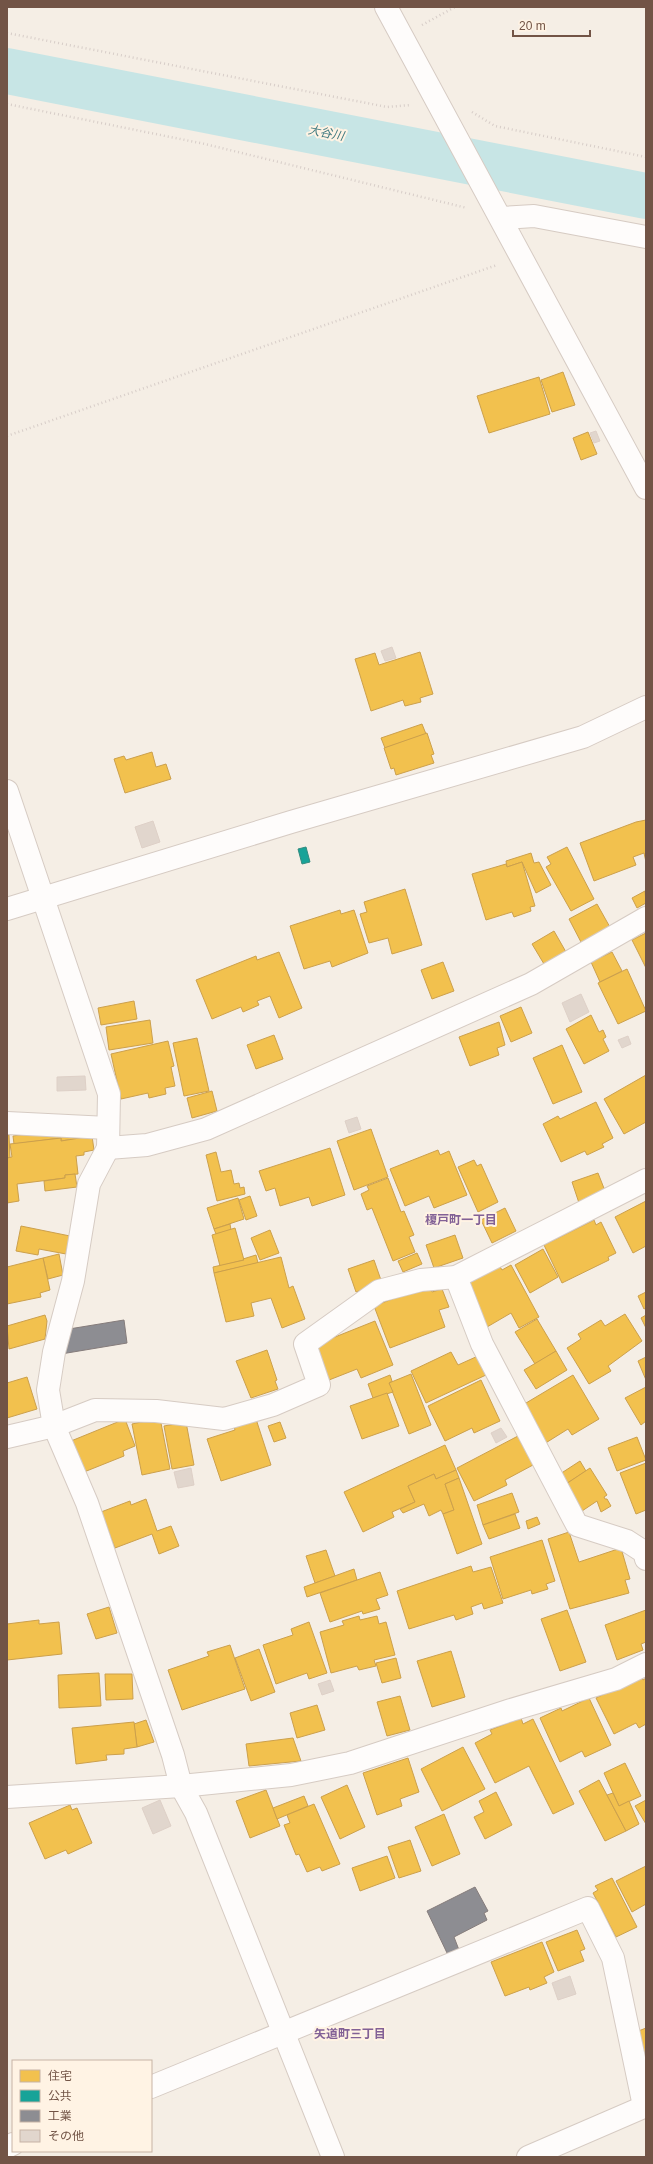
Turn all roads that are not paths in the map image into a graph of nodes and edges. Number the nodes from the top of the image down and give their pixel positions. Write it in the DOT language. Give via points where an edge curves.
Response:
graph roads {
  1 [pos="386,7"];
  2 [pos="498,210"];
  3 [pos="646,237"];
  4 [pos="646,488"];
  5 [pos="646,707"];
  6 [pos="7,791"];
  7 [pos="44,897"];
  8 [pos="7,909"];
  9 [pos="646,918"];
  10 [pos="7,1123"];
  11 [pos="108,1138"];
  12 [pos="646,1180"];
  13 [pos="456,1278"];
  14 [pos="54,1426"];
  15 [pos="7,1437"];
  16 [pos="646,1559"];
  17 [pos="646,1664"];
  18 [pos="181,1786"];
  19 [pos="7,1797"];
  20 [pos="284,2032"];
  21 [pos="152,2087"];
  22 [pos="645,2106"];
  23 [pos="334,2157"];
  24 [pos="528,2157"];
  1 -- 2 [label="street"];
  2 -- 3 [label="street"];
  2 -- 4 [label="street"];
  5 -- 7 [label="street" via="583,737"];
  6 -- 7 [label="street"];
  7 -- 8 [label="street"];
  7 -- 11 [label="street" via="109,1094"];
  9 -- 11 [label="street" via="530,984 206,1128 147,1145"];
  10 -- 11 [label="street"];
  11 -- 14 [label="street" via="89,1184 73,1281 54,1352 48,1390"];
  12 -- 13 [label="street"];
  13 -- 14 [label="street" via="421,1280 379,1291 305,1344 319,1385 273,1405 224,1419 156,1411 95,1410"];
  13 -- 16 [label="street" via="482,1344 577,1525 627,1541 644,1552"];
  14 -- 15 [label="street"];
  14 -- 18 [label="street" via="87,1503 173,1755"];
  17 -- 18 [label="street" via="616,1679 511,1710 350,1763 291,1774"];
  18 -- 19 [label="street"];
  18 -- 20 [label="street" via="196,1813"];
  20 -- 21 [label="street"];
  20 -- 22 [label="street" via="588,1908 613,1958"];
  20 -- 23 [label="street"];
  22 -- 24 [label="street"];
}
